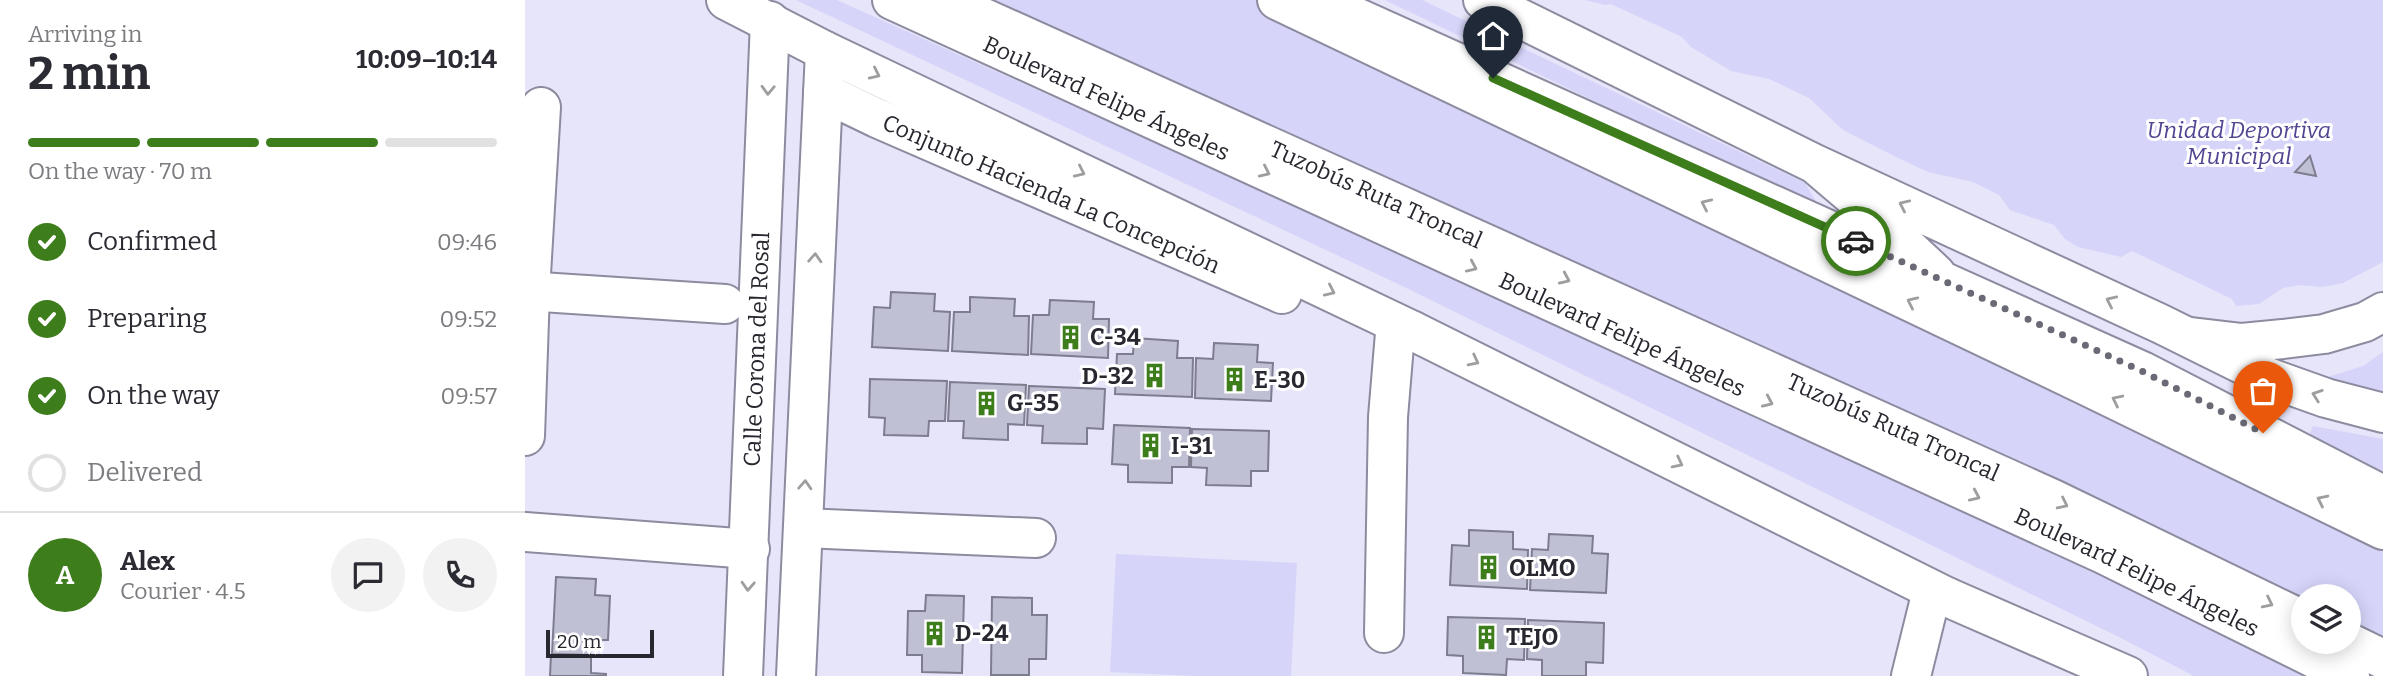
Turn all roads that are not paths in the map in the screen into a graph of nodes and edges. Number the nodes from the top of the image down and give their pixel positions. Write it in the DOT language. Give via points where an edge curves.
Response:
graph roads {
  1 [pos="726,0"];
  2 [pos="892,0"];
  3 [pos="944,0"];
  4 [pos="1277,0"];
  5 [pos="1318,0"];
  6 [pos="1483,0"];
  7 [pos="770,22"];
  8 [pos="825,51"];
  9 [pos="823,92"];
  10 [pos="541,107"];
  11 [pos="1815,164"];
  12 [pos="1943,280"];
  13 [pos="528,291"];
  14 [pos="1282,294"];
  15 [pos="725,304"];
  16 [pos="2383,312"];
  17 [pos="1413,331"];
  18 [pos="2187,336"];
  19 [pos="2383,413"];
  20 [pos="525,436"];
  21 [pos="2383,495"];
  22 [pos="803,528"];
  23 [pos="2383,530"];
  24 [pos="525,531"];
  25 [pos="1036,538"];
  26 [pos="750,549"];
  27 [pos="1947,597"];
  28 [pos="2291,614"];
  29 [pos="1384,633"];
  30 [pos="2361,648"];
  31 [pos="2383,659"];
  32 [pos="743,676"];
  33 [pos="796,676"];
  34 [pos="1911,676"];
  35 [pos="2128,676"];
  36 [pos="2350,676"];
  1 -- 7 [label="main road"];
  2 -- 36 [label="main road, Boulevard Felipe Ángeles, one-way" via="2103,554"];
  3 -- 28 [label="main road, Tuzobús Ruta Troncal, one-way" via="2053,499"];
  23 -- 4 [label="main road, one-way"];
  5 -- 12 [label="main road"];
  6 -- 11 [label="main road"];
  7 -- 8 [label="main road"];
  7 -- 26 [label="main road, Calle Corona del Rosal, one-way"];
  8 -- 9 [label="main road"];
  8 -- 17 [label="main road, one-way"];
  9 -- 14 [label="main road, Conjunto Hacienda La Concepción"];
  22 -- 9 [label="main road, one-way"];
  10 -- 13 [label="main road"];
  11 -- 12 [label="main road"];
  18 -- 11 [label="main road, one-way"];
  12 -- 21 [label="main road" via="2142,371"];
  13 -- 15 [label="main road"];
  13 -- 20 [label="main road"];
  16 -- 18 [label="main road" via="2324,334 2283,340 2242,343"];
  17 -- 27 [label="main road, one-way"];
  17 -- 29 [label="main road" via="1395,333 1388,417"];
  19 -- 18 [label="main road, one-way" via="2270,378"];
  22 -- 25 [label="main road"];
  22 -- 33 [label="main road"];
  24 -- 26 [label="main road"];
  26 -- 32 [label="main road, Calle Corona del Rosal, one-way"];
  27 -- 34 [label="main road" via="1931,595"];
  27 -- 35 [label="main road"];
  30 -- 31 [label="main road"];
}
